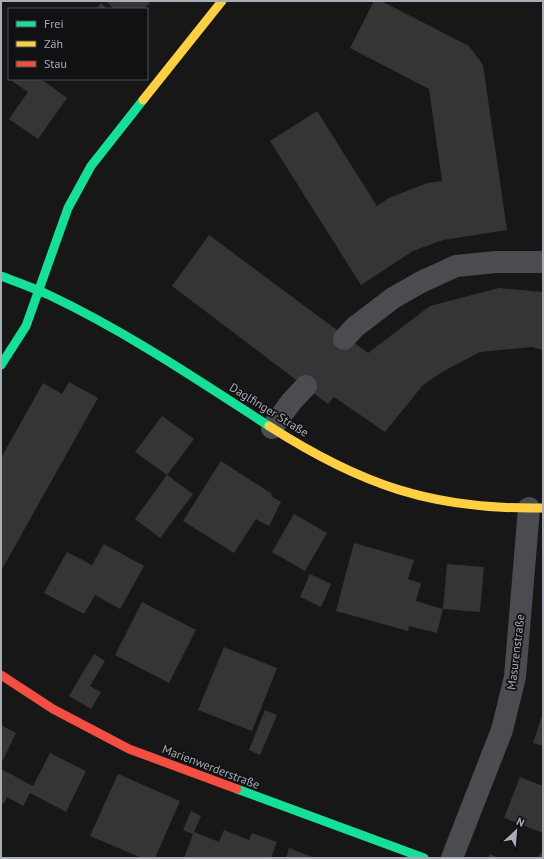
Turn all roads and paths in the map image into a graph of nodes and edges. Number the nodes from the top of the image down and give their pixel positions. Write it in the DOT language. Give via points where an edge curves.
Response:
graph roads {
  1 [pos="222,1"];
  2 [pos="543,262"];
  3 [pos="1,276"];
  4 [pos="39,290"];
  5 [pos="344,339"];
  6 [pos="1,365"];
  7 [pos="306,386"];
  8 [pos="272,428"];
  9 [pos="536,508"];
  10 [pos="1,675"];
  11 [pos="424,858"];
  12 [pos="452,858"];
  1 -- 4 [label="street" via="91,166 68,208"];
  2 -- 5 [label="street" via="496,262 456,266 392,298"];
  3 -- 4 [label="street, Daglfinger Straße"];
  4 -- 6 [label="street" via="26,326"];
  4 -- 8 [label="street, Daglfinger Straße" via="129,337"];
  7 -- 8 [label="street"];
  8 -- 9 [label="street, Daglfinger Straße" via="346,470 406,493 474,505"];
  9 -- 12 [label="street, Masurenstraße" via="515,677 502,730"];
  10 -- 11 [label="street, Marienwerderstraße" via="53,709 129,749"];
}
